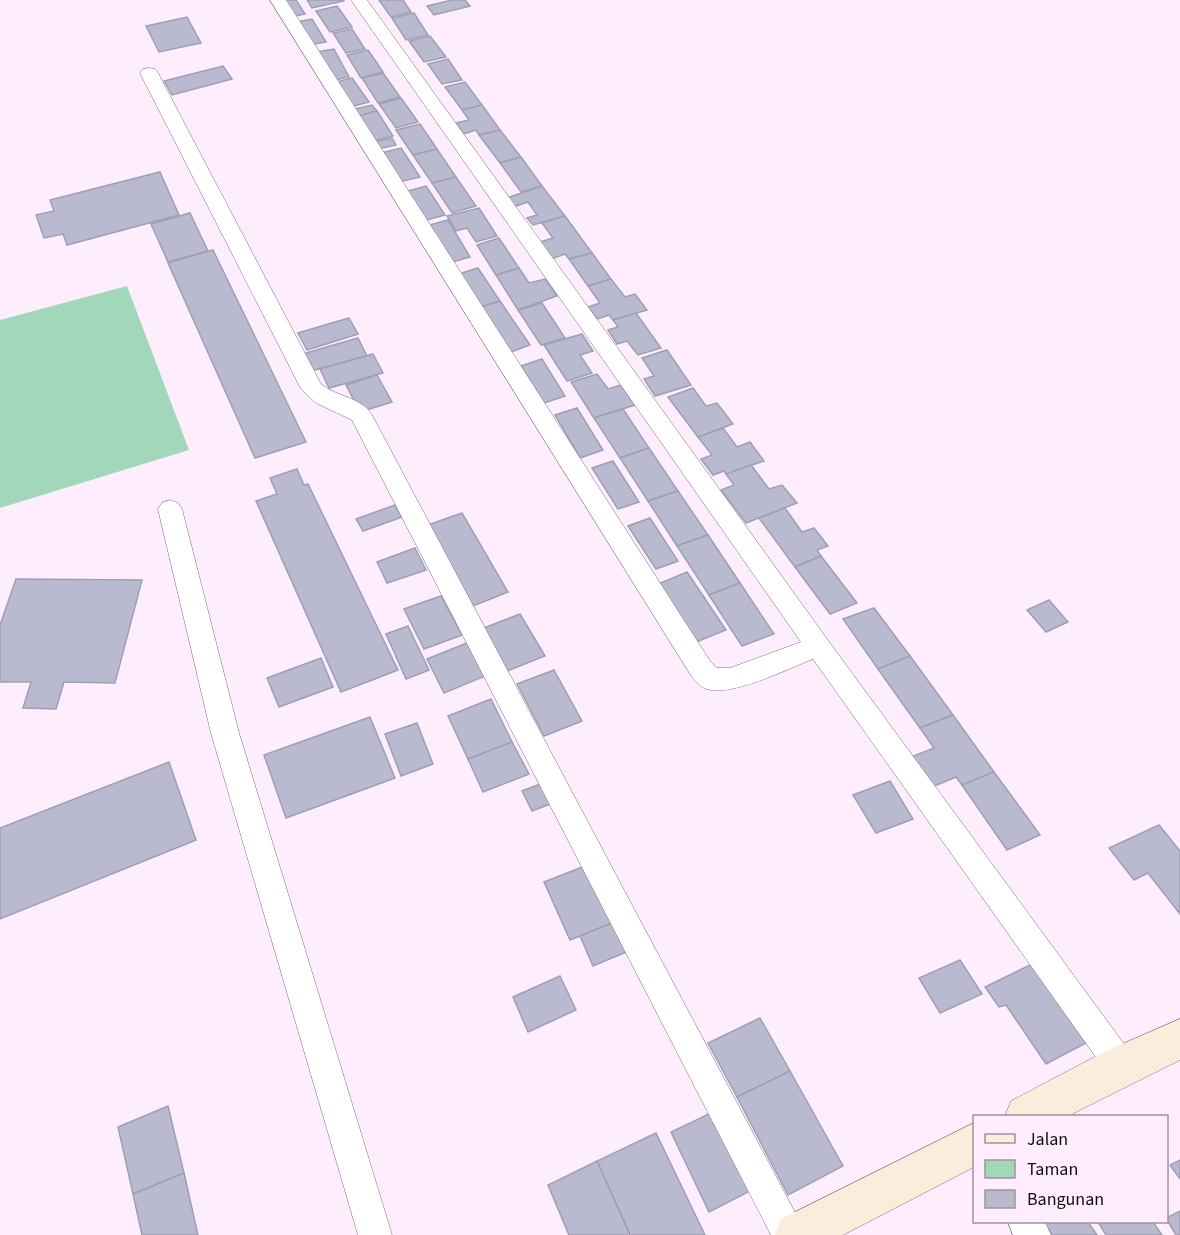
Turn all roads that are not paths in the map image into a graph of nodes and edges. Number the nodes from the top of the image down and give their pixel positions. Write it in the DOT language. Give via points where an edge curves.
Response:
graph roads {
  1 [pos="278,0"];
  2 [pos="359,0"];
  3 [pos="149,73"];
  4 [pos="170,509"];
  5 [pos="818,646"];
  6 [pos="1180,1039"];
  7 [pos="1121,1066"];
  8 [pos="1028,1115"];
  9 [pos="973,1145"];
  10 [pos="375,1235"];
  11 [pos="789,1235"];
  12 [pos="797,1235"];
  1 -- 5 [label="street" via="701,669 711,679 730,679"];
  2 -- 5 [label="street"];
  3 -- 11 [label="street" via="312,388 322,398 361,415"];
  4 -- 10 [label="street" via="225,733"];
  5 -- 7 [label="street"];
  6 -- 7 [label="main road"];
  7 -- 8 [label="main road"];
  9 -- 12 [label="main road"];
}
